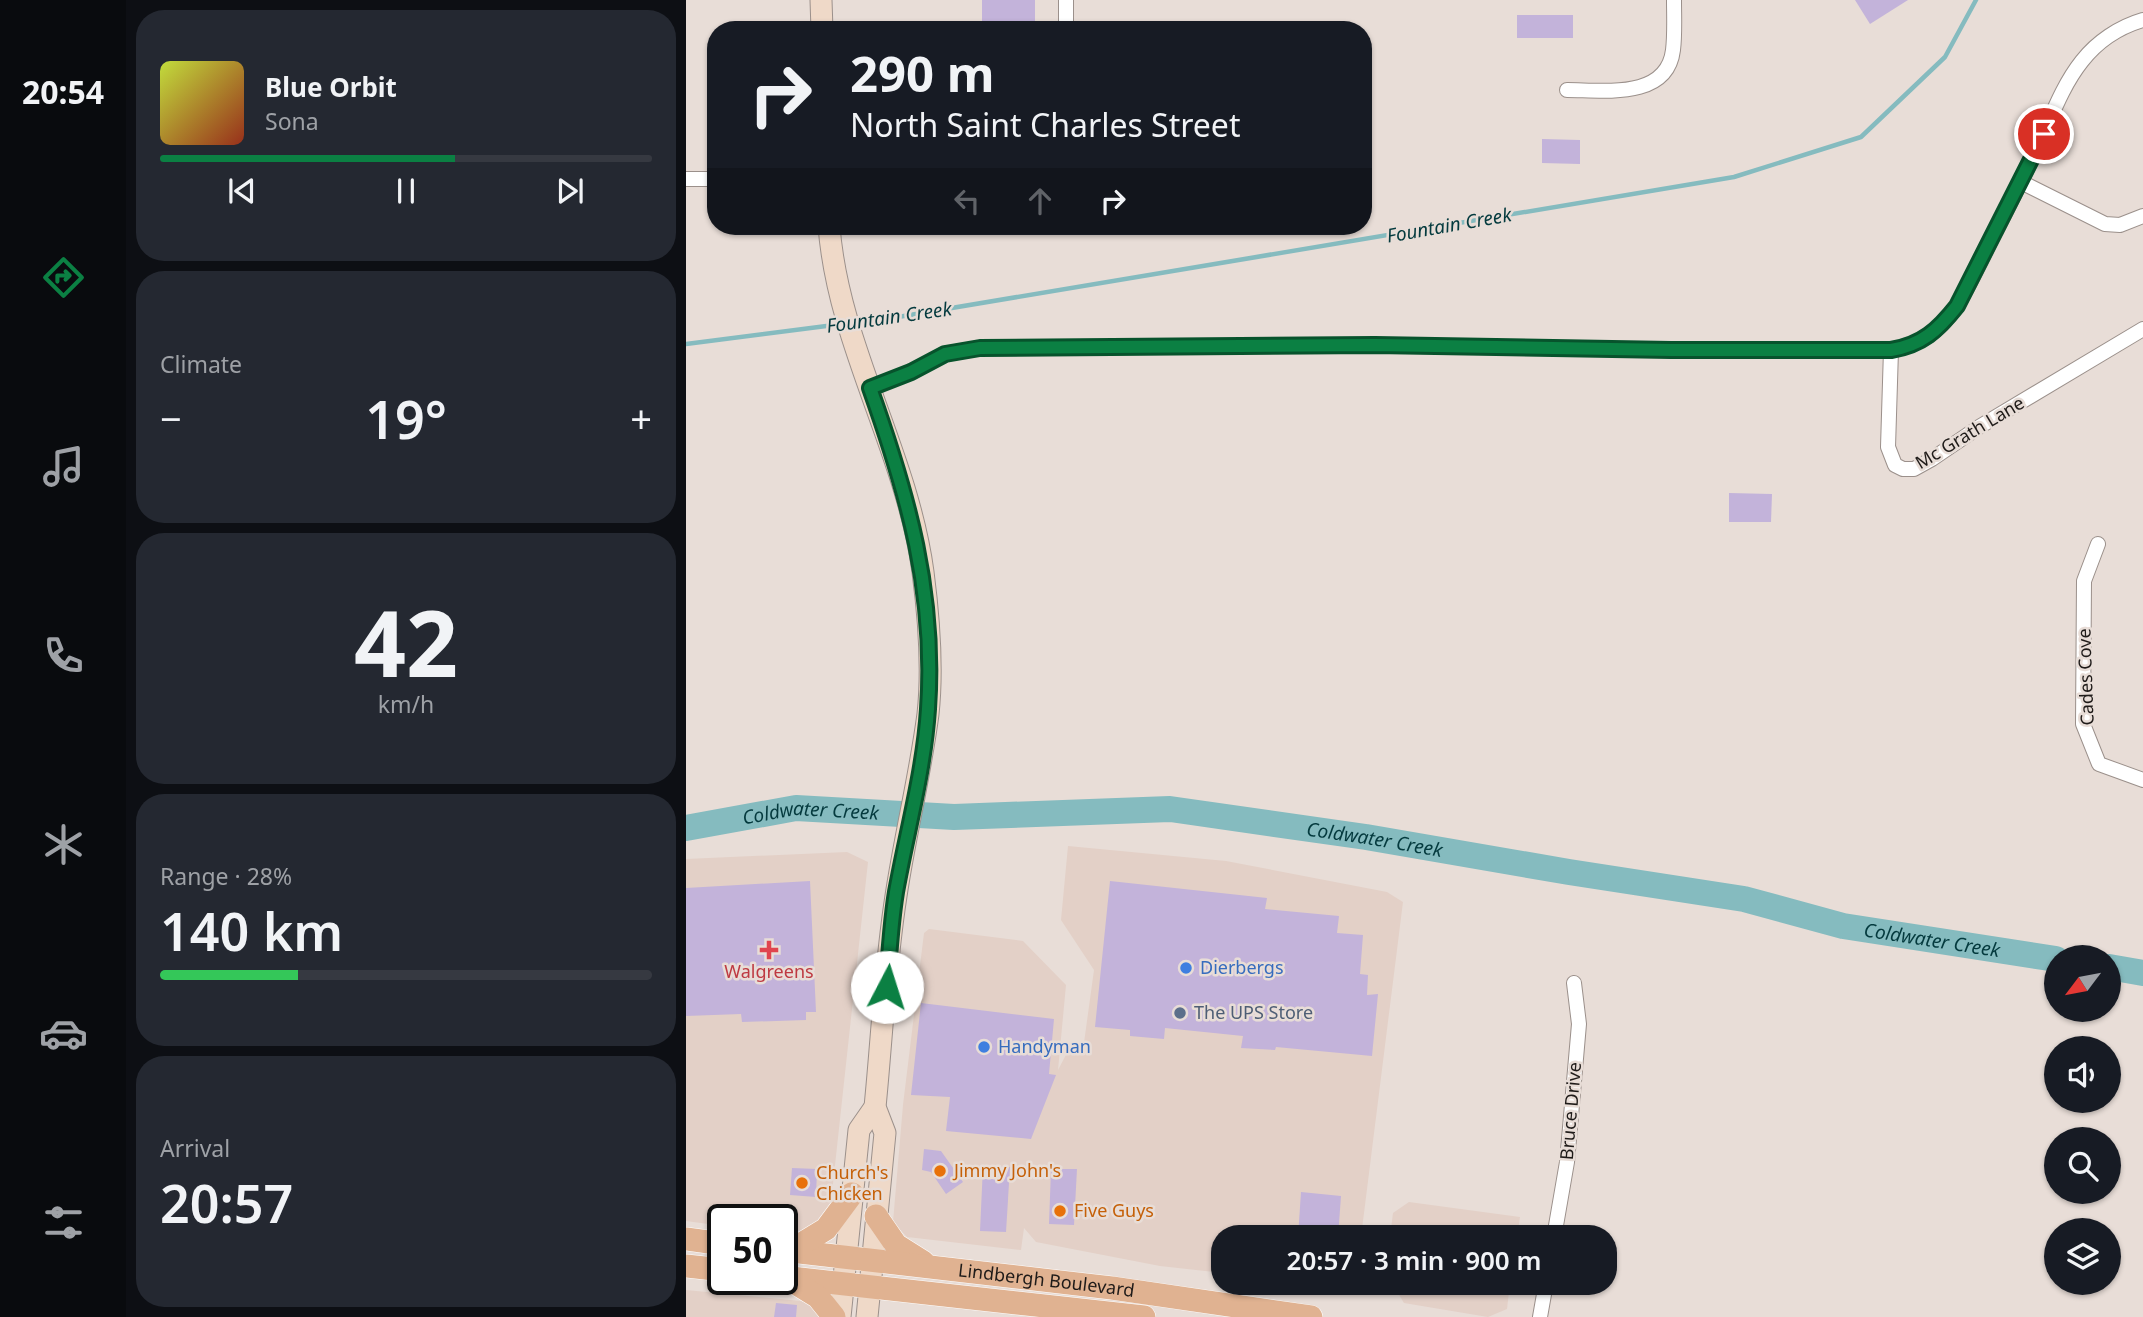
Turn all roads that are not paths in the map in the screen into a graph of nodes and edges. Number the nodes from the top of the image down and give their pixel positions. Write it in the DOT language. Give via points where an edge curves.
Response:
graph roads {
  1 [pos="821,0"];
  2 [pos="1066,0"];
  3 [pos="1674,0"];
  4 [pos="2143,20"];
  5 [pos="821,21"];
  6 [pos="1066,21"];
  7 [pos="1567,90"];
  8 [pos="686,179"];
  9 [pos="707,179"];
  10 [pos="2021,182"];
  11 [pos="2143,216"];
  12 [pos="831,235"];
  13 [pos="2143,330"];
  14 [pos="1891,350"];
  15 [pos="867,380"];
  16 [pos="2098,544"];
  17 [pos="2143,780"];
  18 [pos="1574,983"];
  19 [pos="875,1107"];
  20 [pos="852,1194"];
  21 [pos="876,1216"];
  22 [pos="1556,1225"];
  23 [pos="686,1239"];
  24 [pos="707,1242"];
  25 [pos="798,1244"];
  26 [pos="798,1252"];
  27 [pos="846,1257"];
  28 [pos="872,1260"];
  29 [pos="686,1266"];
  30 [pos="932,1267"];
  31 [pos="707,1268"];
  32 [pos="798,1279"];
  33 [pos="843,1284"];
  34 [pos="798,1285"];
  35 [pos="869,1287"];
  36 [pos="1544,1295"];
  37 [pos="834,1317"];
  38 [pos="840,1317"];
  39 [pos="867,1317"];
  40 [pos="1144,1317"];
  41 [pos="1311,1317"];
  42 [pos="1541,1317"];
  1 -- 5 [label="main road"];
  2 -- 6 [label="street"];
  3 -- 7 [label="street" via="1673,52 1666,71 1649,85 1626,90"];
  4 -- 10 [label="street" via="2112,34 2082,60"];
  8 -- 9 [label="street"];
  10 -- 11 [label="street" via="2105,224 2120,225"];
  10 -- 14 [label="street" via="1957,306 1941,327 1921,342"];
  12 -- 15 [label="main road" via="842,302"];
  13 -- 14 [label="street, Mc Grath Lane" via="1914,469 1895,465 1888,447"];
  14 -- 15 [label="street" via="1375,345 980,348 945,354 911,372"];
  15 -- 19 [label="main road" via="915,527 923,570 930,680 918,784 892,925"];
  16 -- 17 [label="street, Cades Cove" via="2084,581 2083,724 2099,764"];
  18 -- 22 [label="street, Bruce Drive" via="1579,1024 1567,1162"];
  19 -- 20 [label="main road" via="859,1130"];
  19 -- 21 [label="main road" via="885,1133"];
  20 -- 25 [label="main road" via="826,1229"];
  20 -- 27 [label="main road"];
  21 -- 28 [label="main road"];
  21 -- 30 [label="main road" via="896,1245"];
  23 -- 24 [label="main road"];
  26 -- 27 [label="main road, Lindbergh Boulevard"];
  27 -- 28 [label="main road, Lindbergh Boulevard"];
  27 -- 33 [label="main road"];
  28 -- 30 [label="main road, Lindbergh Boulevard"];
  28 -- 35 [label="main road"];
  29 -- 31 [label="main road"];
  30 -- 41 [label="main road, Lindbergh Boulevard"];
  32 -- 33 [label="main road, Lindbergh Boulevard"];
  33 -- 35 [label="main road, Lindbergh Boulevard"];
  33 -- 38 [label="main road"];
  34 -- 37 [label="main road" via="818,1297"];
  35 -- 39 [label="main road"];
  35 -- 40 [label="main road, Lindbergh Boulevard"];
  36 -- 42 [label="street"];
}
